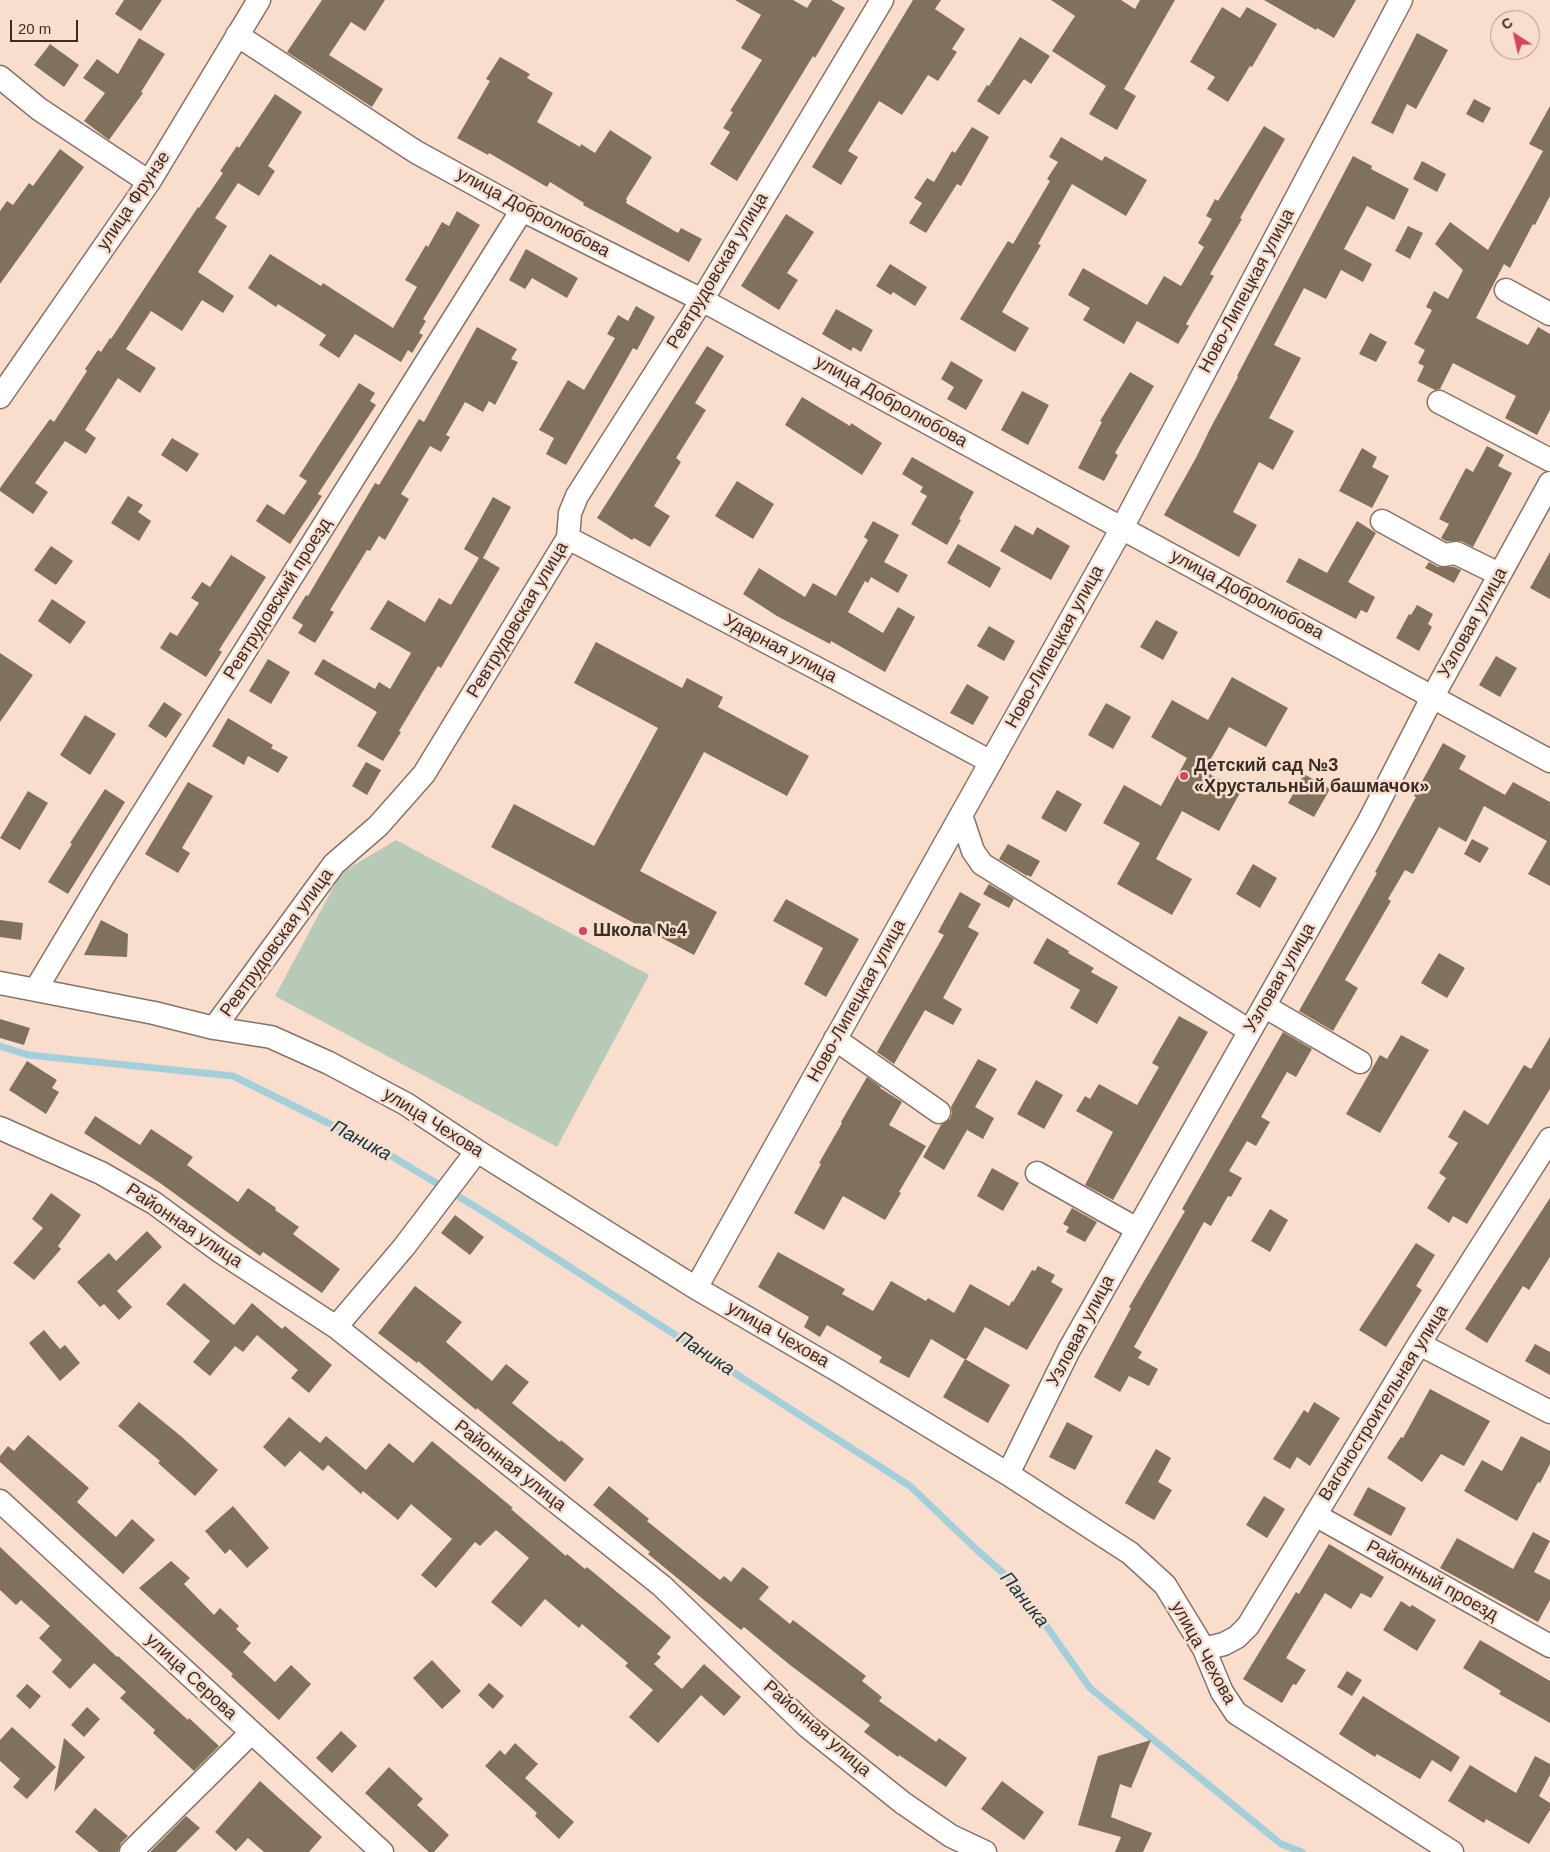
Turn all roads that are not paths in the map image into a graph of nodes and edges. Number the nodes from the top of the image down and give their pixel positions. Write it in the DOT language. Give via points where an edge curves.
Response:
graph roads {
  1 [pos="259,0"];
  2 [pos="882,0"];
  3 [pos="1401,0"];
  4 [pos="237,36"];
  5 [pos="0,78"];
  6 [pos="149,182"];
  7 [pos="522,210"];
  8 [pos="1506,290"];
  9 [pos="702,300"];
  10 [pos="1550,314"];
  11 [pos="0,397"];
  12 [pos="1439,402"];
  13 [pos="1550,460"];
  14 [pos="1550,482"];
  15 [pos="1382,521"];
  16 [pos="1122,528"];
  17 [pos="568,538"];
  18 [pos="1500,574"];
  19 [pos="1433,696"];
  20 [pos="1550,761"];
  21 [pos="990,762"];
  22 [pos="961,816"];
  23 [pos="0,983"];
  24 [pos="36,989"];
  25 [pos="1264,1006"];
  26 [pos="214,1028"];
  27 [pos="1250,1031"];
  28 [pos="835,1039"];
  29 [pos="1360,1062"];
  30 [pos="939,1112"];
  31 [pos="0,1128"];
  32 [pos="1550,1140"];
  33 [pos="477,1151"];
  34 [pos="1037,1173"];
  35 [pos="1137,1229"];
  36 [pos="696,1288"];
  37 [pos="336,1327"];
  38 [pos="1419,1344"];
  39 [pos="1550,1412"];
  40 [pos="1008,1474"];
  41 [pos="0,1501"];
  42 [pos="1315,1515"];
  43 [pos="1550,1646"];
  44 [pos="1204,1649"];
  45 [pos="251,1733"];
  46 [pos="131,1852"];
  47 [pos="382,1852"];
  48 [pos="986,1852"];
  49 [pos="1452,1852"];
  1 -- 4 [label="street, улица Фрунзе"];
  2 -- 9 [label="street, Ревтрудовская улица"];
  3 -- 16 [label="street, Ново-Липецкая улица"];
  4 -- 6 [label="street, улица Фрунзе"];
  4 -- 7 [label="street, улица Добролюбова" via="416,152"];
  5 -- 6 [label="street" via="40,109"];
  6 -- 11 [label="street, улица Фрунзе"];
  7 -- 9 [label="street, улица Добролюбова"];
  7 -- 24 [label="street, Ревтрудовский проезд"];
  8 -- 10 [label="street"];
  9 -- 16 [label="street, улица Добролюбова"];
  9 -- 17 [label="street, Ревтрудовская улица" via="577,496 570,513"];
  12 -- 13 [label="street"];
  14 -- 18 [label="street, Узловая улица"];
  15 -- 18 [label="street" via="1444,555 1456,552"];
  16 -- 19 [label="street, улица Добролюбова"];
  16 -- 21 [label="street, Ново-Липецкая улица"];
  17 -- 21 [label="street, Ударная улица"];
  17 -- 26 [label="street, Ревтрудовская улица" via="424,774 378,826 334,864"];
  18 -- 19 [label="street, Узловая улица"];
  19 -- 20 [label="street, улица Добролюбова"];
  19 -- 25 [label="street, Узловая улица" via="1368,822"];
  21 -- 22 [label="street, Ново-Липецкая улица"];
  22 -- 27 [label="street" via="973,851 982,864"];
  22 -- 28 [label="street, Ново-Липецкая улица"];
  23 -- 24 [label="street, улица Чехова"];
  24 -- 26 [label="street, улица Чехова"];
  25 -- 27 [label="street, Узловая улица"];
  25 -- 29 [label="street"];
  26 -- 33 [label="street, улица Чехова" via="271,1037 329,1063 406,1104"];
  27 -- 35 [label="street, Узловая улица"];
  28 -- 30 [label="street"];
  28 -- 36 [label="street, Ново-Липецкая улица"];
  31 -- 37 [label="street, Районная улица" via="101,1173 154,1203 218,1250"];
  32 -- 38 [label="street, Вагоностроительная улица"];
  33 -- 36 [label="street, улица Чехова"];
  33 -- 37 [label="street" via="404,1247"];
  34 -- 35 [label="street"];
  35 -- 40 [label="street, Узловая улица" via="1069,1350"];
  36 -- 40 [label="street, улица Чехова"];
  37 -- 48 [label="street, Районная улица" via="662,1586 808,1727 903,1803 951,1836"];
  38 -- 39 [label="street"];
  38 -- 42 [label="street, Вагоностроительная улица"];
  40 -- 44 [label="street, улица Чехова" via="1130,1553 1165,1585"];
  41 -- 45 [label="street, улица Серова"];
  42 -- 43 [label="street, Районный проезд"];
  42 -- 44 [label="street, Вагоностроительная улица" via="1248,1626 1224,1644"];
  44 -- 49 [label="street, улица Чехова" via="1222,1692 1236,1713"];
  45 -- 46 [label="street"];
  45 -- 47 [label="street, улица Серова"];
}
